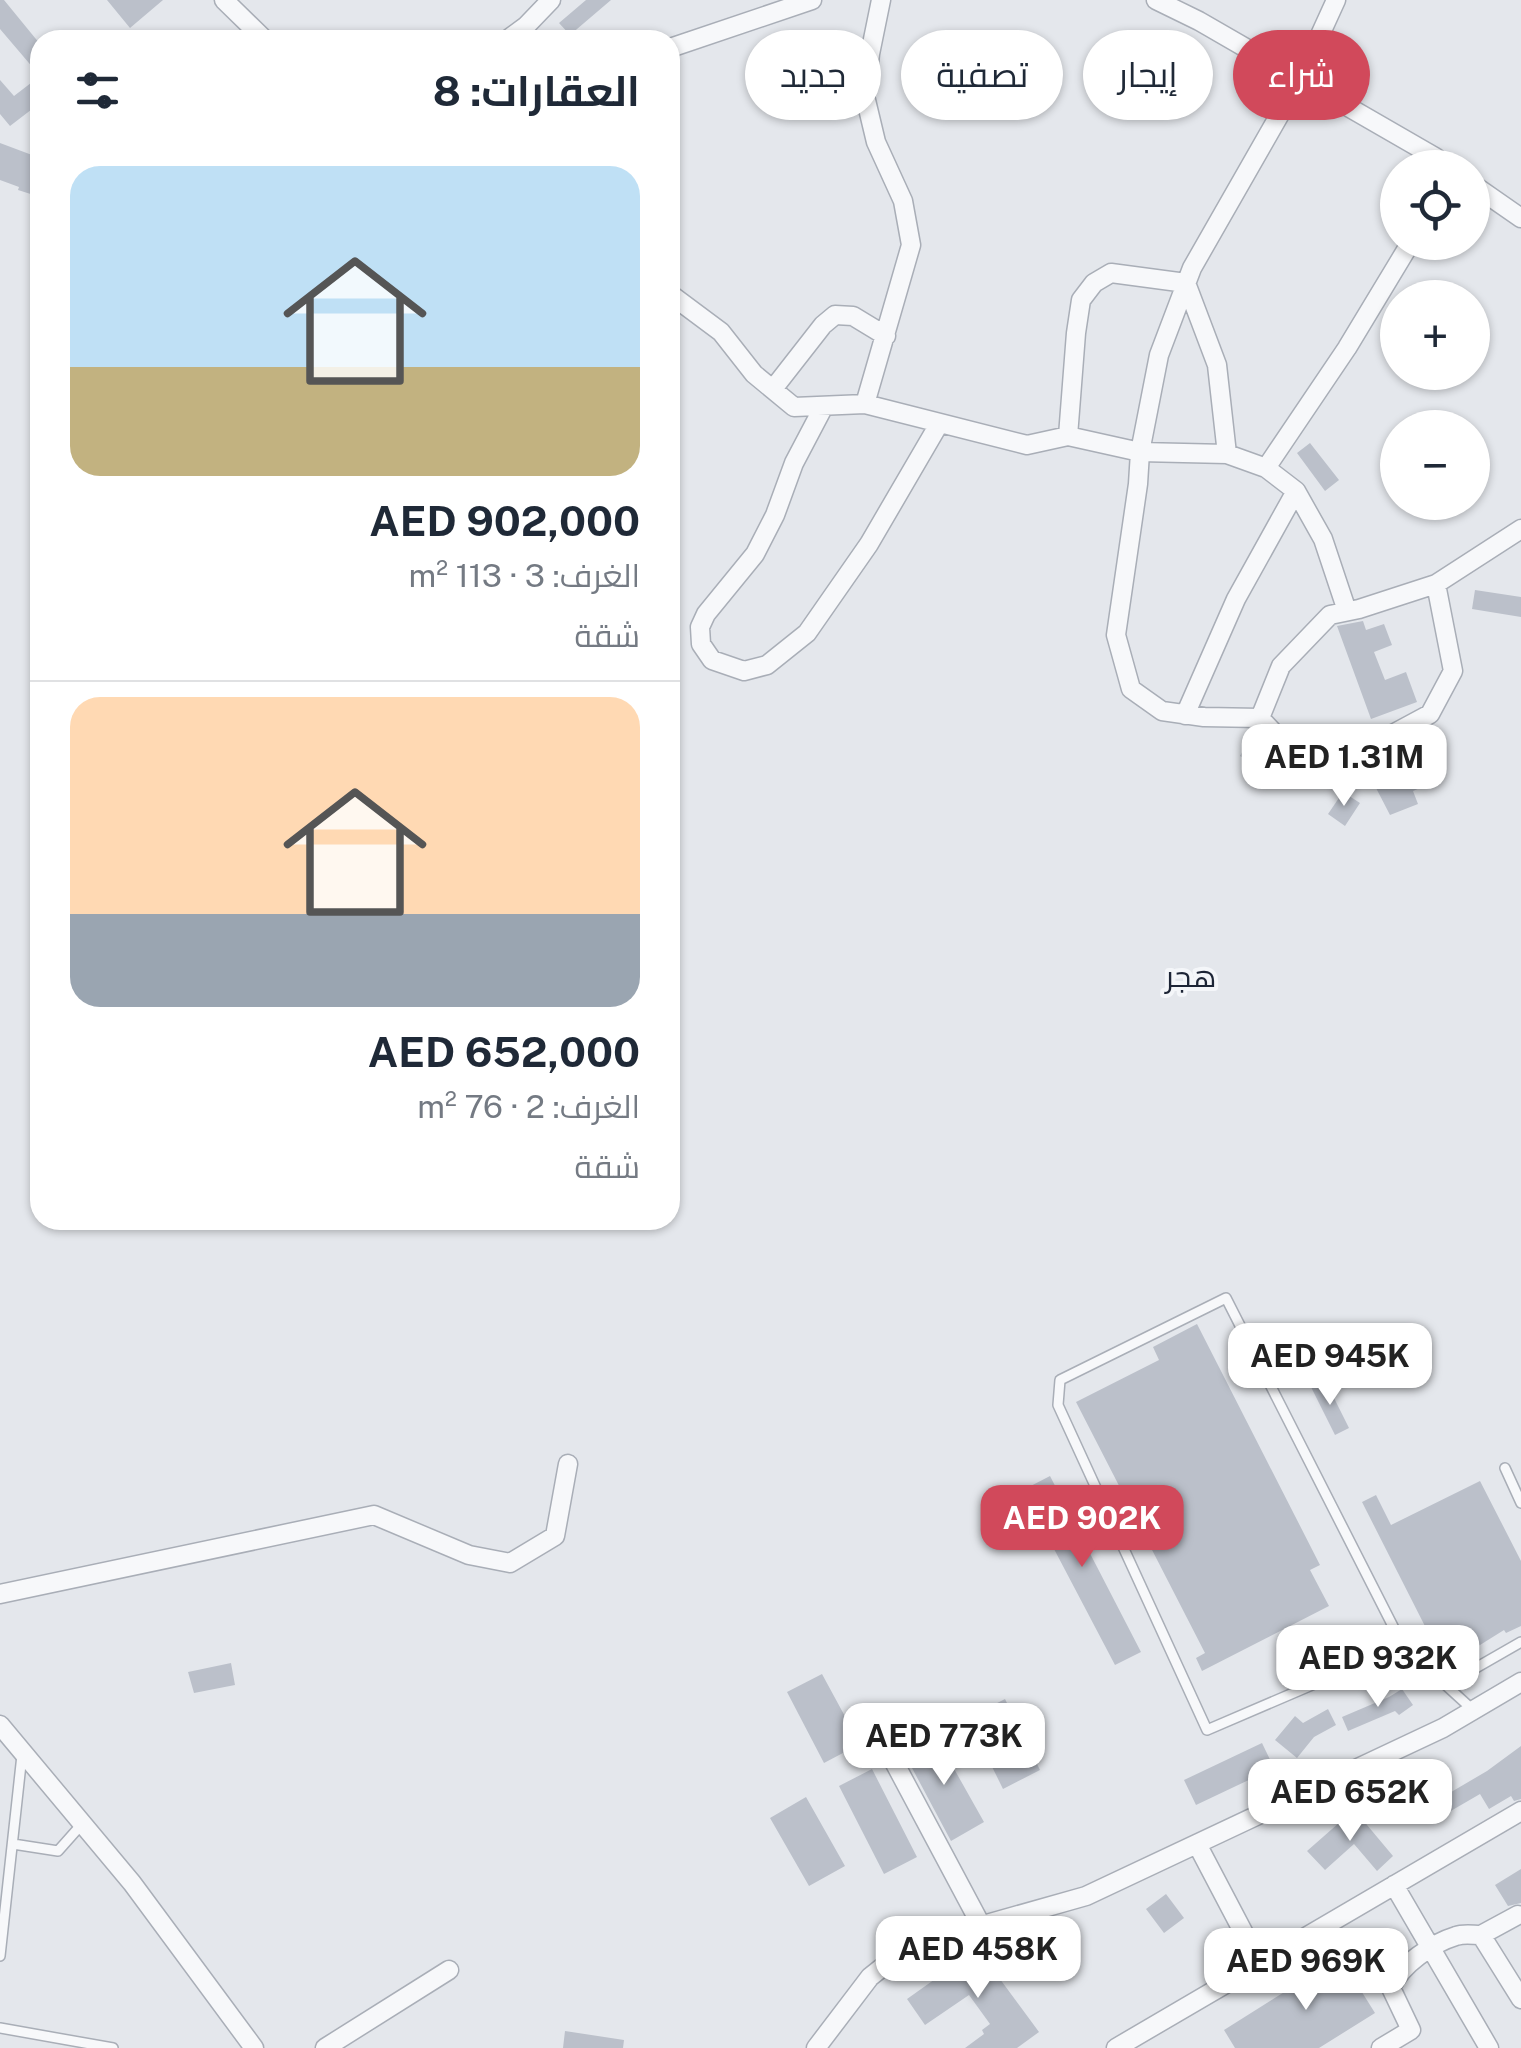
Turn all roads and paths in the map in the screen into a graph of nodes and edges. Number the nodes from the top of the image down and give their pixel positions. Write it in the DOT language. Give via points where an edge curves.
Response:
graph roads {
  1 [pos="224,0"];
  2 [pos="551,0"];
  3 [pos="812,0"];
  4 [pos="881,0"];
  5 [pos="1156,0"];
  6 [pos="1336,0"];
  7 [pos="255,30"];
  8 [pos="521,30"];
  9 [pos="1324,30"];
  10 [pos="1233,41"];
  11 [pos="680,45"];
  12 [pos="1277,120"];
  13 [pos="1368,120"];
  14 [pos="1419,150"];
  15 [pos="1490,196"];
  16 [pos="1521,218"];
  17 [pos="1400,260"];
  18 [pos="1186,283"];
  19 [pos="680,302"];
  20 [pos="886,336"];
  21 [pos="772,389"];
  22 [pos="865,404"];
  23 [pos="824,406"];
  24 [pos="939,424"];
  25 [pos="1068,436"];
  26 [pos="1140,452"];
  27 [pos="1228,454"];
  28 [pos="1266,468"];
  29 [pos="1296,490"];
  30 [pos="1521,529"];
  31 [pos="1436,584"];
  32 [pos="1348,611"];
  33 [pos="1186,714"];
  34 [pos="1260,718"];
  35 [pos="568,1464"];
  36 [pos="1505,1468"];
  37 [pos="1521,1503"];
  38 [pos="0,1594"];
  39 [pos="1521,1642"];
  40 [pos="1403,1646"];
  41 [pos="1521,1682"];
  42 [pos="1446,1685"];
  43 [pos="1473,1710"];
  44 [pos="0,1725"];
  45 [pos="23,1752"];
  46 [pos="892,1758"];
  47 [pos="1521,1811"];
  48 [pos="82,1824"];
  49 [pos="12,1844"];
  50 [pos="1197,1844"];
  51 [pos="1394,1885"];
  52 [pos="1518,1916"];
  53 [pos="981,1925"];
  54 [pos="1481,1935"];
  55 [pos="1431,1949"];
  56 [pos="0,1956"];
  57 [pos="1260,1964"];
  58 [pos="449,1970"];
  59 [pos="1521,1999"];
  60 [pos="0,2028"];
  61 [pos="1411,2030"];
  62 [pos="113,2048"];
  63 [pos="254,2048"];
  64 [pos="325,2048"];
  65 [pos="816,2048"];
  66 [pos="1116,2048"];
  67 [pos="1381,2048"];
  68 [pos="1422,2048"];
  69 [pos="1489,2048"];
  1 -- 7 [label="street"];
  2 -- 8 [label="street"];
  3 -- 11 [label="street"];
  4 -- 20 [label="street" via="865,96 876,142 903,201 911,245"];
  5 -- 10 [label="street"];
  6 -- 9 [label="street"];
  12 -- 18 [label="street"];
  13 -- 14 [label="street"];
  15 -- 16 [label="street"];
  17 -- 28 [label="street"];
  18 -- 25 [label="street" via="1111,273 1094,283 1081,300"];
  18 -- 26 [label="street" via="1159,354"];
  18 -- 27 [label="street" via="1217,364"];
  19 -- 21 [label="street" via="720,332"];
  20 -- 21 [label="street" via="854,316 835,316"];
  20 -- 22 [label="street"];
  21 -- 23 [label="street" via="794,407"];
  22 -- 23 [label="street"];
  22 -- 24 [label="street"];
  23 -- 24 [label="street" via="755,554 700,627 712,660 744,670 767,665 807,633"];
  24 -- 25 [label="street" via="1027,445"];
  25 -- 26 [label="street"];
  26 -- 27 [label="street"];
  26 -- 33 [label="street" via="1116,635 1130,689 1162,711"];
  27 -- 28 [label="street"];
  28 -- 29 [label="street"];
  29 -- 32 [label="street" via="1323,539"];
  29 -- 33 [label="street" via="1236,599"];
  30 -- 31 [label="street"];
  31 -- 32 [label="street"];
  31 -- 34 [label="street" via="1453,671 1430,714 1340,763 1290,750"];
  32 -- 34 [label="street" via="1330,615 1281,666"];
  33 -- 34 [label="street"];
  35 -- 38 [label="street" via="555,1536 510,1563 469,1555 374,1515"];
  36 -- 37 [label="lane"];
  39 -- 42 [label="lane"];
  40 -- 40 [label="lane" via="1207,1730 1058,1405 1060,1380 1226,1298"];
  40 -- 42 [label="lane"];
  41 -- 43 [label="street"];
  42 -- 43 [label="lane"];
  43 -- 50 [label="street"];
  44 -- 45 [label="street"];
  45 -- 48 [label="street"];
  45 -- 49 [label="lane"];
  46 -- 53 [label="street"];
  47 -- 51 [label="street"];
  48 -- 49 [label="lane" via="58,1851"];
  48 -- 63 [label="street"];
  49 -- 56 [label="lane"];
  50 -- 53 [label="street" via="1086,1896"];
  50 -- 57 [label="street"];
  51 -- 55 [label="street"];
  51 -- 57 [label="street"];
  52 -- 54 [label="street"];
  53 -- 65 [label="street" via="909,1946 870,1978"];
  54 -- 55 [label="street" via="1460,1934"];
  54 -- 59 [label="street"];
  55 -- 61 [label="street" via="1396,1976 1392,1988"];
  55 -- 69 [label="street"];
  57 -- 66 [label="street"];
  58 -- 64 [label="street"];
  60 -- 62 [label="lane"];
  61 -- 67 [label="street"];
  61 -- 68 [label="street"];
}
